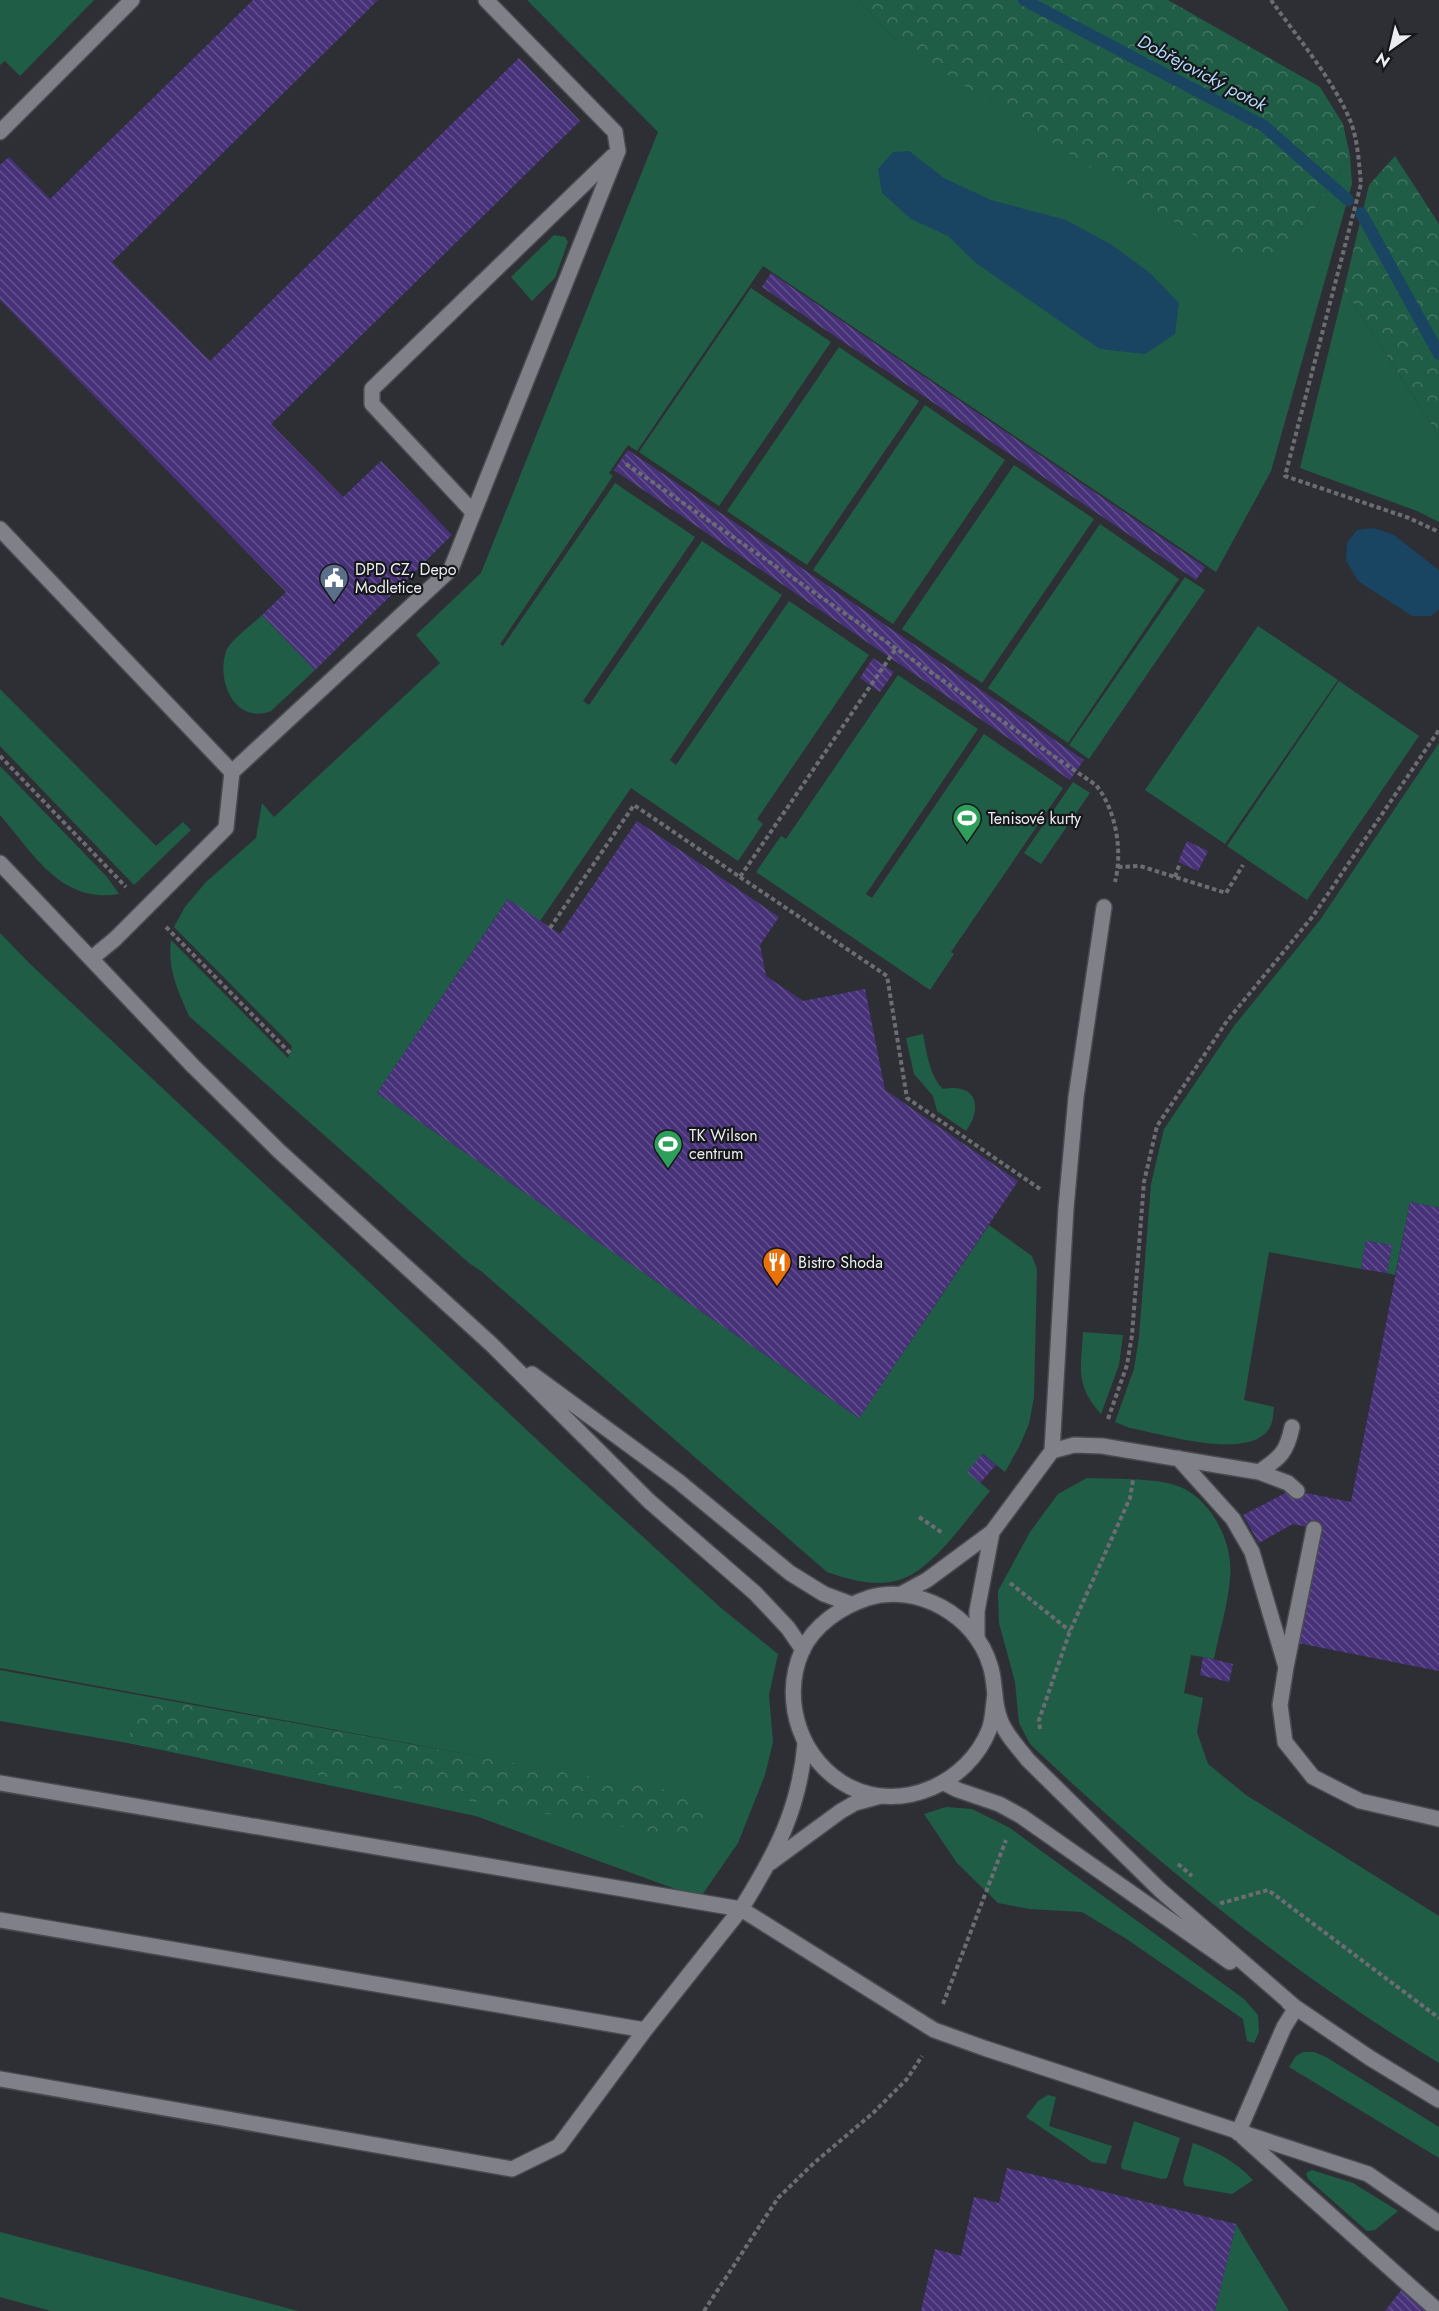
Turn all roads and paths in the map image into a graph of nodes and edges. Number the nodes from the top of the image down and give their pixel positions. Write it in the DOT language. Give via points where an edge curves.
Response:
graph roads {
  1 [pos="132,0"];
  2 [pos="486,0"];
  3 [pos="1270,0"];
  4 [pos="0,132"];
  5 [pos="618,152"];
  6 [pos="626,464"];
  7 [pos="473,512"];
  8 [pos="0,529"];
  9 [pos="1439,532"];
  10 [pos="897,647"];
  11 [pos="1439,730"];
  12 [pos="232,772"];
  13 [pos="0,863"];
  14 [pos="1180,863"];
  15 [pos="1243,865"];
  16 [pos="1118,867"];
  17 [pos="740,877"];
  18 [pos="1175,877"];
  19 [pos="1104,907"];
  20 [pos="550,928"];
  21 [pos="92,958"];
  22 [pos="1066,1208"];
  23 [pos="491,1344"];
  24 [pos="1292,1427"];
  25 [pos="1102,1446"];
  26 [pos="1052,1451"];
  27 [pos="1178,1458"];
  28 [pos="1259,1472"];
  29 [pos="1297,1491"];
  30 [pos="1314,1529"];
  31 [pos="992,1533"];
  32 [pos="901,1594"];
  33 [pos="851,1604"];
  34 [pos="977,1638"];
  35 [pos="803,1650"];
  36 [pos="1286,1667"];
  37 [pos="995,1694"];
  38 [pos="1040,1731"];
  39 [pos="805,1744"];
  40 [pos="0,1783"];
  41 [pos="944,1783"];
  42 [pos="881,1796"];
  43 [pos="1439,1819"];
  44 [pos="1007,1837"];
  45 [pos="1170,1857"];
  46 [pos="770,1863"];
  47 [pos="1196,1880"];
  48 [pos="1214,1895"];
  49 [pos="741,1909"];
  50 [pos="0,1920"];
  51 [pos="1296,2008"];
  52 [pos="1439,2018"];
  53 [pos="645,2030"];
  54 [pos="934,2030"];
  55 [pos="0,2079"];
  56 [pos="1439,2100"];
  57 [pos="1239,2133"];
  58 [pos="1439,2223"];
  59 [pos="704,2311"];
  60 [pos="1438,2311"];
  1 -- 4 [label="main road"];
  2 -- 5 [label="main road" via="615,132"];
  3 -- 9 [label="path" via="1326,79 1350,121 1361,184 1285,476"];
  5 -- 7 [label="main road"];
  5 -- 7 [label="main road" via="372,389 372,404"];
  6 -- 10 [label="path"];
  7 -- 12 [label="main road" via="451,569"];
  8 -- 12 [label="main road"];
  10 -- 16 [label="path" via="1096,785 1110,809"];
  10 -- 17 [label="path"];
  11 -- 25 [label="path" via="1313,916 1227,1021 1157,1126 1143,1182 1131,1342"];
  12 -- 21 [label="main road" via="226,828"];
  13 -- 21 [label="main road"];
  14 -- 18 [label="path"];
  15 -- 18 [label="path" via="1227,893"];
  16 -- 18 [label="path" via="1140,866"];
  16 -- 19 [label="path"];
  17 -- 20 [label="path" via="634,805"];
  17 -- 22 [label="path" via="887,976 907,1098"];
  19 -- 22 [label="main road" via="1076,1097"];
  21 -- 23 [label="main road" via="279,1151"];
  22 -- 26 [label="main road"];
  23 -- 33 [label="main road" via="678,1481 790,1572 824,1594"];
  23 -- 35 [label="main road" via="649,1501 755,1593"];
  24 -- 28 [label="main road" via="1288,1445"];
  25 -- 26 [label="main road" via="1074,1445"];
  25 -- 27 [label="main road"];
  25 -- 38 [label="path" via="1134,1480 1131,1498 1070,1631 1039,1719"];
  26 -- 31 [label="main road"];
  27 -- 28 [label="main road"];
  27 -- 36 [label="main road" via="1233,1520 1252,1552"];
  28 -- 29 [label="main road" via="1288,1483"];
  30 -- 36 [label="main road"];
  31 -- 32 [label="main road"];
  31 -- 34 [label="main road" via="977,1611"];
  32 -- 33 [label="main road" via="875,1596"];
  32 -- 34 [label="main road" via="944,1608"];
  33 -- 35 [label="main road" via="823,1623"];
  34 -- 37 [label="main road" via="990,1665"];
  35 -- 39 [label="main road" via="793,1682 794,1714"];
  36 -- 43 [label="main road" via="1280,1705 1284,1742 1313,1777 1360,1801"];
  37 -- 41 [label="main road" via="985,1737 971,1761"];
  37 -- 51 [label="main road" via="999,1718 1009,1736 1049,1783 1160,1890"];
  39 -- 42 [label="main road" via="824,1769 850,1787"];
  39 -- 46 [label="main road" via="795,1803"];
  40 -- 49 [label="main road"];
  41 -- 42 [label="main road" via="914,1794"];
  41 -- 51 [label="main road" via="999,1803 1021,1816"];
  42 -- 46 [label="main road" via="841,1811"];
  44 -- 54 [label="path"];
  45 -- 47 [label="path"];
  46 -- 49 [label="main road"];
  48 -- 52 [label="path" via="1222,1903 1268,1890"];
  49 -- 53 [label="main road"];
  49 -- 54 [label="main road"];
  50 -- 53 [label="main road"];
  51 -- 56 [label="main road"];
  51 -- 57 [label="main road" via="1284,2027"];
  53 -- 55 [label="main road" via="559,2146 512,2169"];
  54 -- 57 [label="main road"];
  54 -- 59 [label="path" via="907,2079 778,2198"];
  57 -- 58 [label="main road" via="1368,2174"];
  57 -- 60 [label="main road"];
}
